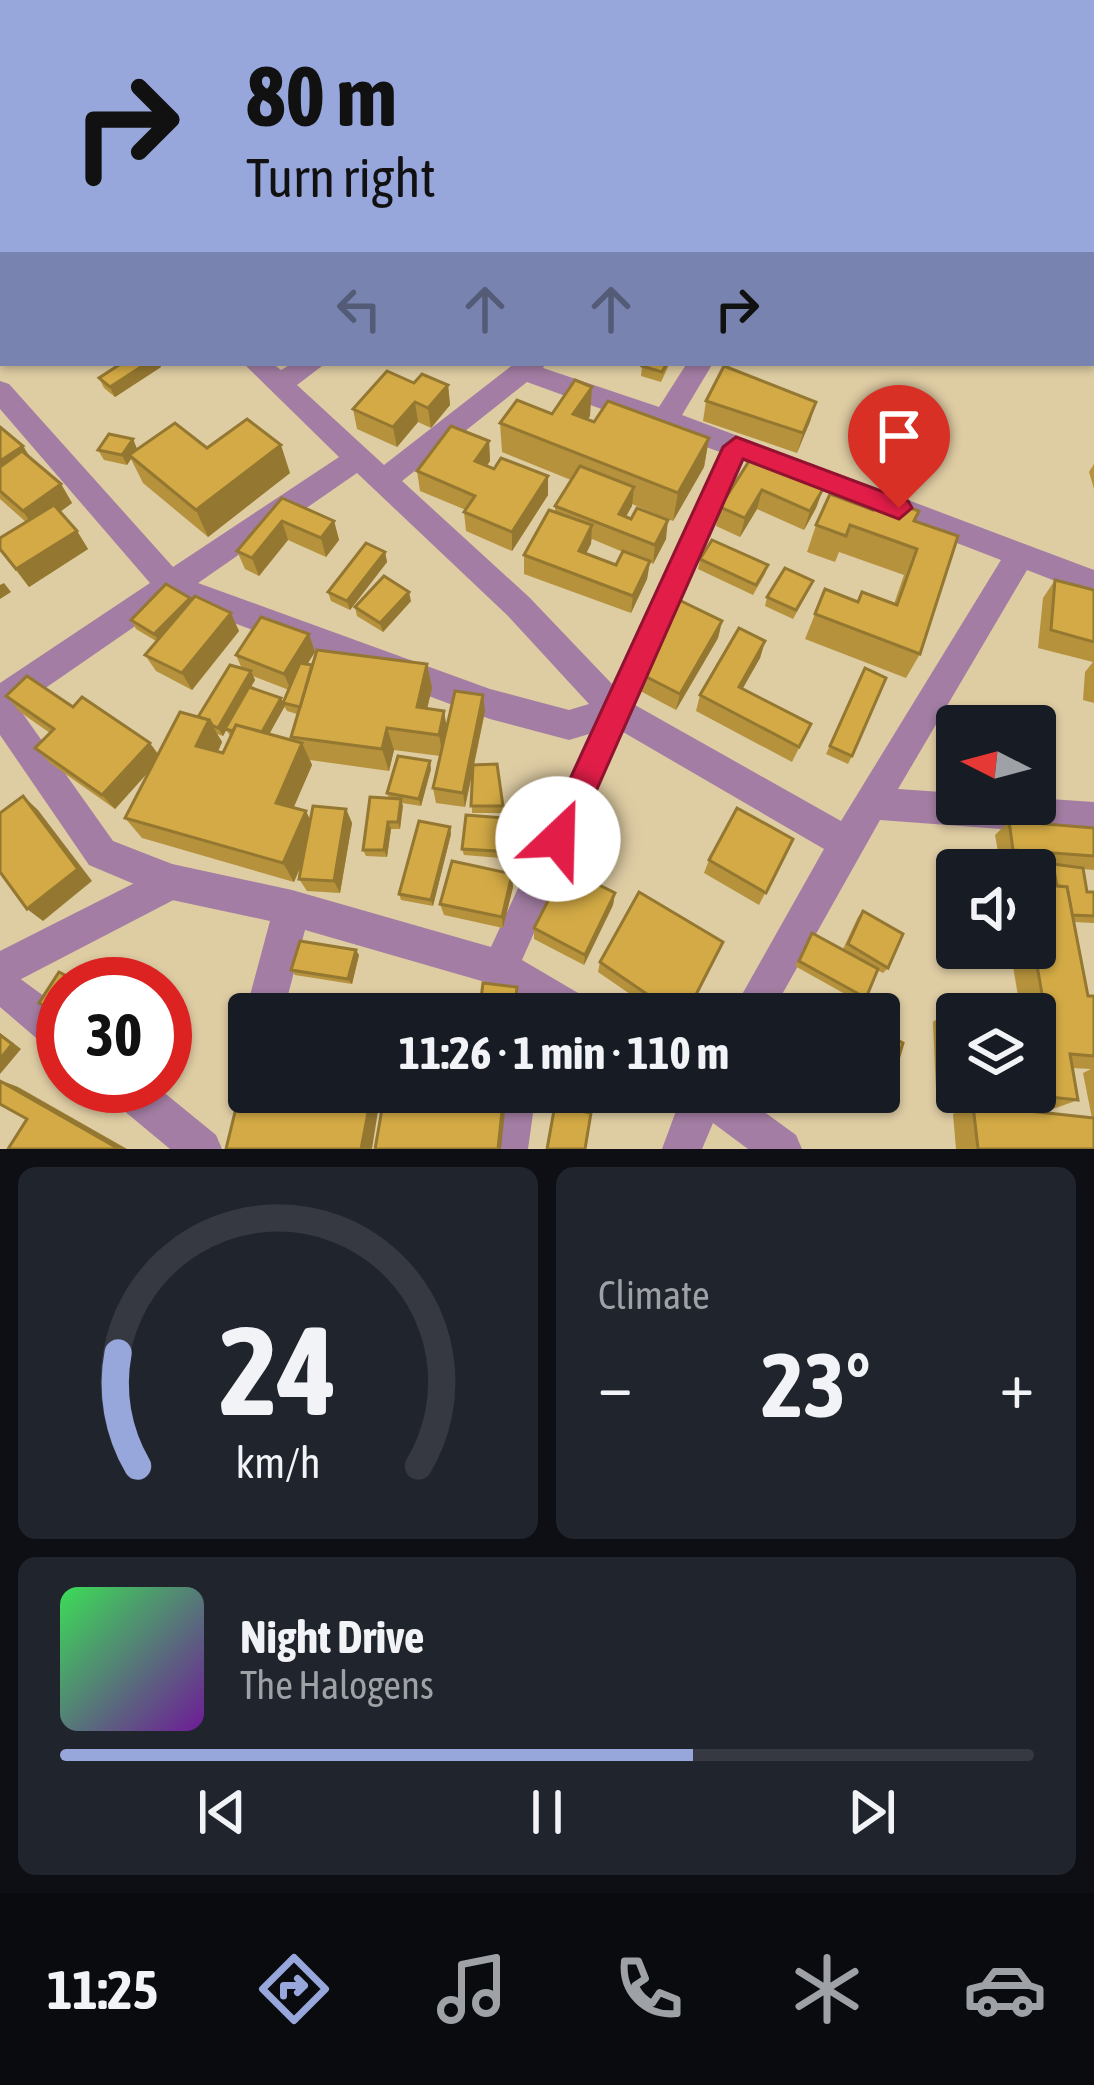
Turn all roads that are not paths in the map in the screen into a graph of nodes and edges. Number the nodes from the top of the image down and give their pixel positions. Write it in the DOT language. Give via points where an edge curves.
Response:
graph roads {
  1 [pos="301,366"];
  2 [pos="698,366"];
  3 [pos="528,367"];
  4 [pos="268,374"];
  5 [pos="0,391"];
  6 [pos="665,420"];
  7 [pos="736,447"];
  8 [pos="358,458"];
  9 [pos="383,481"];
  10 [pos="1021,554"];
  11 [pos="1094,583"];
  12 [pos="171,586"];
  13 [pos="0,705"];
  14 [pos="616,711"];
  15 [pos="872,803"];
  16 [pos="1094,819"];
  17 [pos="847,843"];
  18 [pos="172,882"];
  19 [pos="292,908"];
  20 [pos="0,971"];
  21 [pos="0,983"];
  22 [pos="521,990"];
  23 [pos="270,993"];
  24 [pos="762,993"];
  25 [pos="36,1013"];
  26 [pos="171,1113"];
  27 [pos="514,1113"];
  28 [pos="697,1113"];
  29 [pos="733,1113"];
  30 [pos="221,1142"];
  31 [pos="508,1149"];
  32 [pos="682,1149"];
  33 [pos="782,1149"];
  1 -- 4 [label="street"];
  2 -- 6 [label="street"];
  3 -- 6 [label="street"];
  3 -- 9 [label="street"];
  4 -- 8 [label="street"];
  5 -- 12 [label="street"];
  6 -- 7 [label="street"];
  7 -- 10 [label="street"];
  7 -- 14 [label="street"];
  8 -- 9 [label="street"];
  8 -- 12 [label="street"];
  9 -- 14 [label="street"];
  10 -- 11 [label="street"];
  10 -- 15 [label="street"];
  12 -- 13 [label="street"];
  12 -- 14 [label="street" via="490,704 569,725"];
  13 -- 18 [label="street" via="101,853"];
  14 -- 17 [label="street"];
  14 -- 22 [label="street"];
  15 -- 16 [label="street"];
  15 -- 17 [label="street"];
  17 -- 24 [label="street"];
  18 -- 19 [label="street"];
  18 -- 20 [label="street"];
  19 -- 22 [label="street"];
  19 -- 23 [label="street"];
  21 -- 25 [label="street"];
  26 -- 30 [label="street"];
  27 -- 31 [label="street"];
  28 -- 32 [label="street"];
  29 -- 33 [label="street"];
}
